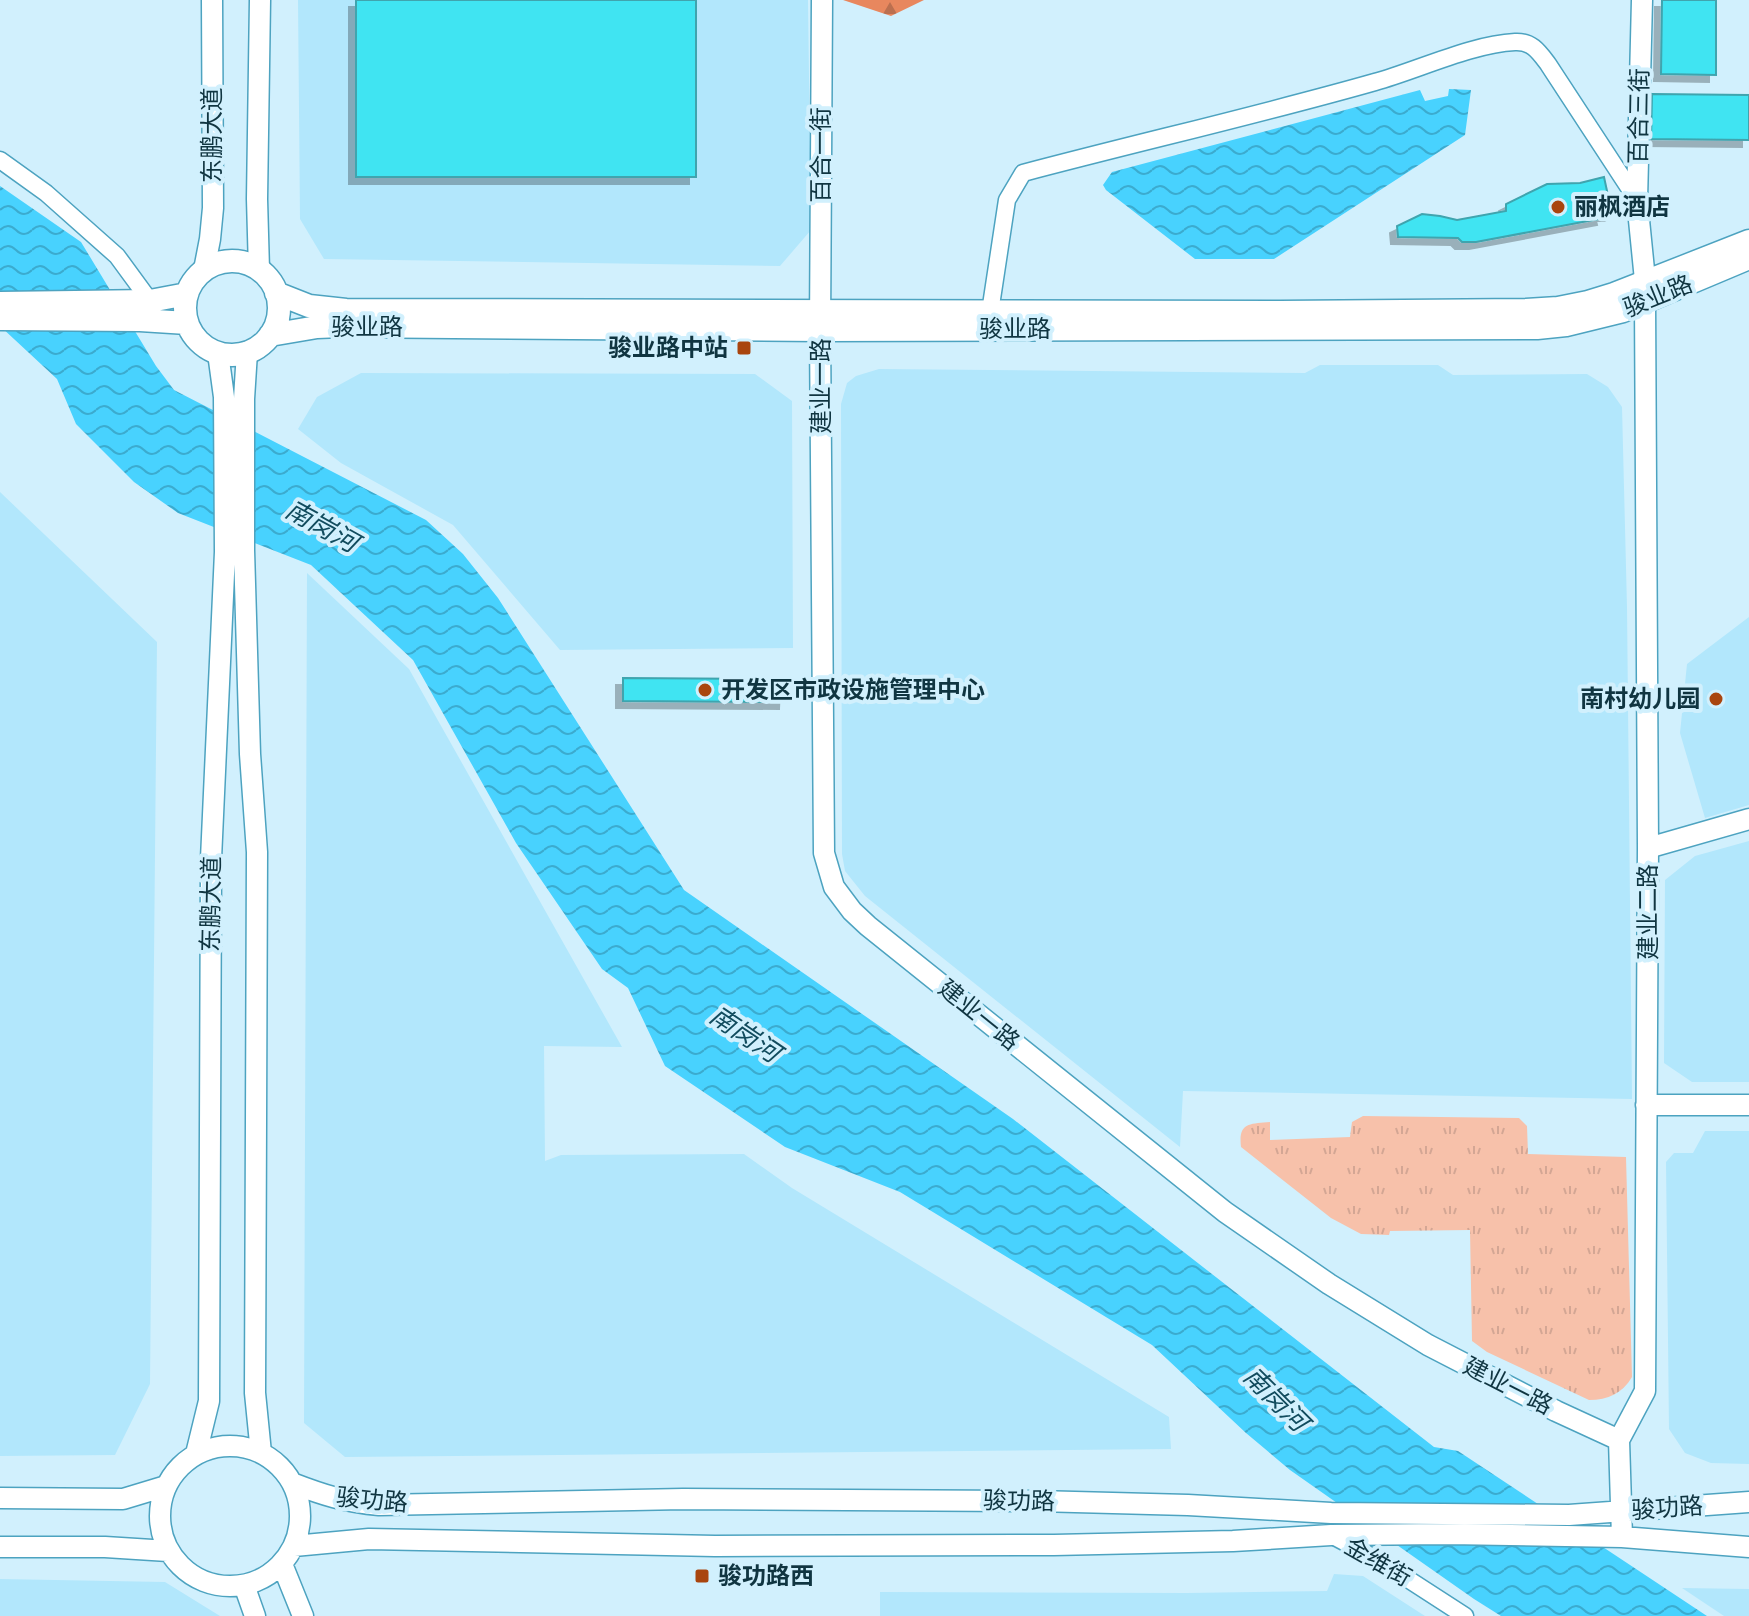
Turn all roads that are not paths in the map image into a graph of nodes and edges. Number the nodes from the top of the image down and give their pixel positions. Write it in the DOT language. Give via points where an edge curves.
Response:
graph roads {
  1 [pos="212,0"];
  2 [pos="260,0"];
  3 [pos="822,0"];
  4 [pos="1642,0"];
  5 [pos="0,160"];
  6 [pos="1637,200"];
  7 [pos="1749,241"];
  8 [pos="1749,258"];
  9 [pos="204,270"];
  10 [pos="259,270"];
  11 [pos="1645,291"];
  12 [pos="276,293"];
  13 [pos="187,294"];
  14 [pos="0,303"];
  15 [pos="140,308"];
  16 [pos="990,312"];
  17 [pos="0,319"];
  18 [pos="820,320"];
  19 [pos="187,323"];
  20 [pos="270,335"];
  21 [pos="247,352"];
  22 [pos="218,353"];
  23 [pos="234,398"];
  24 [pos="235,551"];
  25 [pos="1749,819"];
  26 [pos="1648,848"];
  27 [pos="1646,1105"];
  28 [pos="1749,1105"];
  29 [pos="1619,1440"];
  30 [pos="261,1453"];
  31 [pos="196,1454"];
  32 [pos="292,1483"];
  33 [pos="166,1486"];
  34 [pos="0,1498"];
  35 [pos="1749,1502"];
  36 [pos="1620,1512"];
  37 [pos="1570,1525"];
  38 [pos="1331,1535"];
  39 [pos="1622,1537"];
  40 [pos="294,1546"];
  41 [pos="0,1547"];
  42 [pos="1749,1547"];
  43 [pos="168,1551"];
  44 [pos="282,1564"];
  45 [pos="244,1585"];
  46 [pos="255,1616"];
  47 [pos="303,1616"];
  48 [pos="1465,1616"];
  1 -- 9 [label="street, 东鹏大道" via="213,208"];
  2 -- 10 [label="street, 东鹏大道"];
  3 -- 18 [label="street, 百合一街"];
  4 -- 6 [label="street, 百合三街"];
  5 -- 15 [label="street" via="117,256"];
  6 -- 11 [label="street, 百合三街"];
  6 -- 16 [label="street" via="1531,44 1502,43 1023,173 1007,200"];
  7 -- 11 [label="main road, 骏业路"];
  8 -- 11 [label="main road, 骏业路"];
  9 -- 10 [label="main road" via="231,261"];
  9 -- 13 [label="main road"];
  10 -- 12 [label="main road"];
  11 -- 16 [label="main road, 骏业路" via="1526,310"];
  11 -- 18 [label="main road, 骏业路" via="1623,311 1537,328"];
  11 -- 26 [label="street, 建业二路"];
  12 -- 18 [label="main road, 骏业路" via="309,306 346,310"];
  12 -- 20 [label="main road" via="279,308"];
  13 -- 15 [label="main road"];
  13 -- 19 [label="main road"];
  14 -- 15 [label="main road"];
  15 -- 17 [label="main road"];
  15 -- 19 [label="main road"];
  16 -- 18 [label="main road, 骏业路"];
  18 -- 20 [label="main road, 骏业路" via="341,326"];
  18 -- 29 [label="street, 建业一路" via="824,853 834,887 880,936 1225,1212 1428,1345"];
  19 -- 22 [label="main road" via="194,336"];
  20 -- 21 [label="main road"];
  21 -- 22 [label="main road"];
  21 -- 23 [label="street, 东鹏大道"];
  22 -- 23 [label="street, 东鹏大道"];
  23 -- 24 [label="street, 东鹏大道"];
  24 -- 30 [label="street, 东鹏大道" via="257,852 255,1393"];
  24 -- 31 [label="street, 东鹏大道" via="211,859 209,1401"];
  25 -- 26 [label="street"];
  26 -- 27 [label="street, 建业二路"];
  27 -- 28 [label="street"];
  27 -- 29 [label="street, 建业二路" via="1645,1391"];
  29 -- 36 [label="street, 建业二路"];
  30 -- 31 [label="street" via="239,1446"];
  30 -- 32 [label="street"];
  31 -- 33 [label="street"];
  32 -- 37 [label="street, 骏功路" via="330,1497 379,1505 683,1499 1021,1501"];
  32 -- 40 [label="street" via="300,1525"];
  33 -- 34 [label="street" via="123,1499"];
  33 -- 43 [label="street" via="160,1507"];
  35 -- 36 [label="street, 骏功路"];
  36 -- 37 [label="street, 骏功路"];
  36 -- 39 [label="street, 建业二路"];
  37 -- 38 [label="street, 骏功路"];
  37 -- 39 [label="street, 骏功路"];
  38 -- 40 [label="street, 骏功路" via="1054,1545 369,1539"];
  38 -- 48 [label="street, 金维街"];
  39 -- 42 [label="street, 骏功路"];
  40 -- 44 [label="street"];
  41 -- 43 [label="street"];
  43 -- 45 [label="street" via="201,1580"];
  44 -- 45 [label="street"];
  44 -- 47 [label="street"];
  45 -- 46 [label="street"];
}
